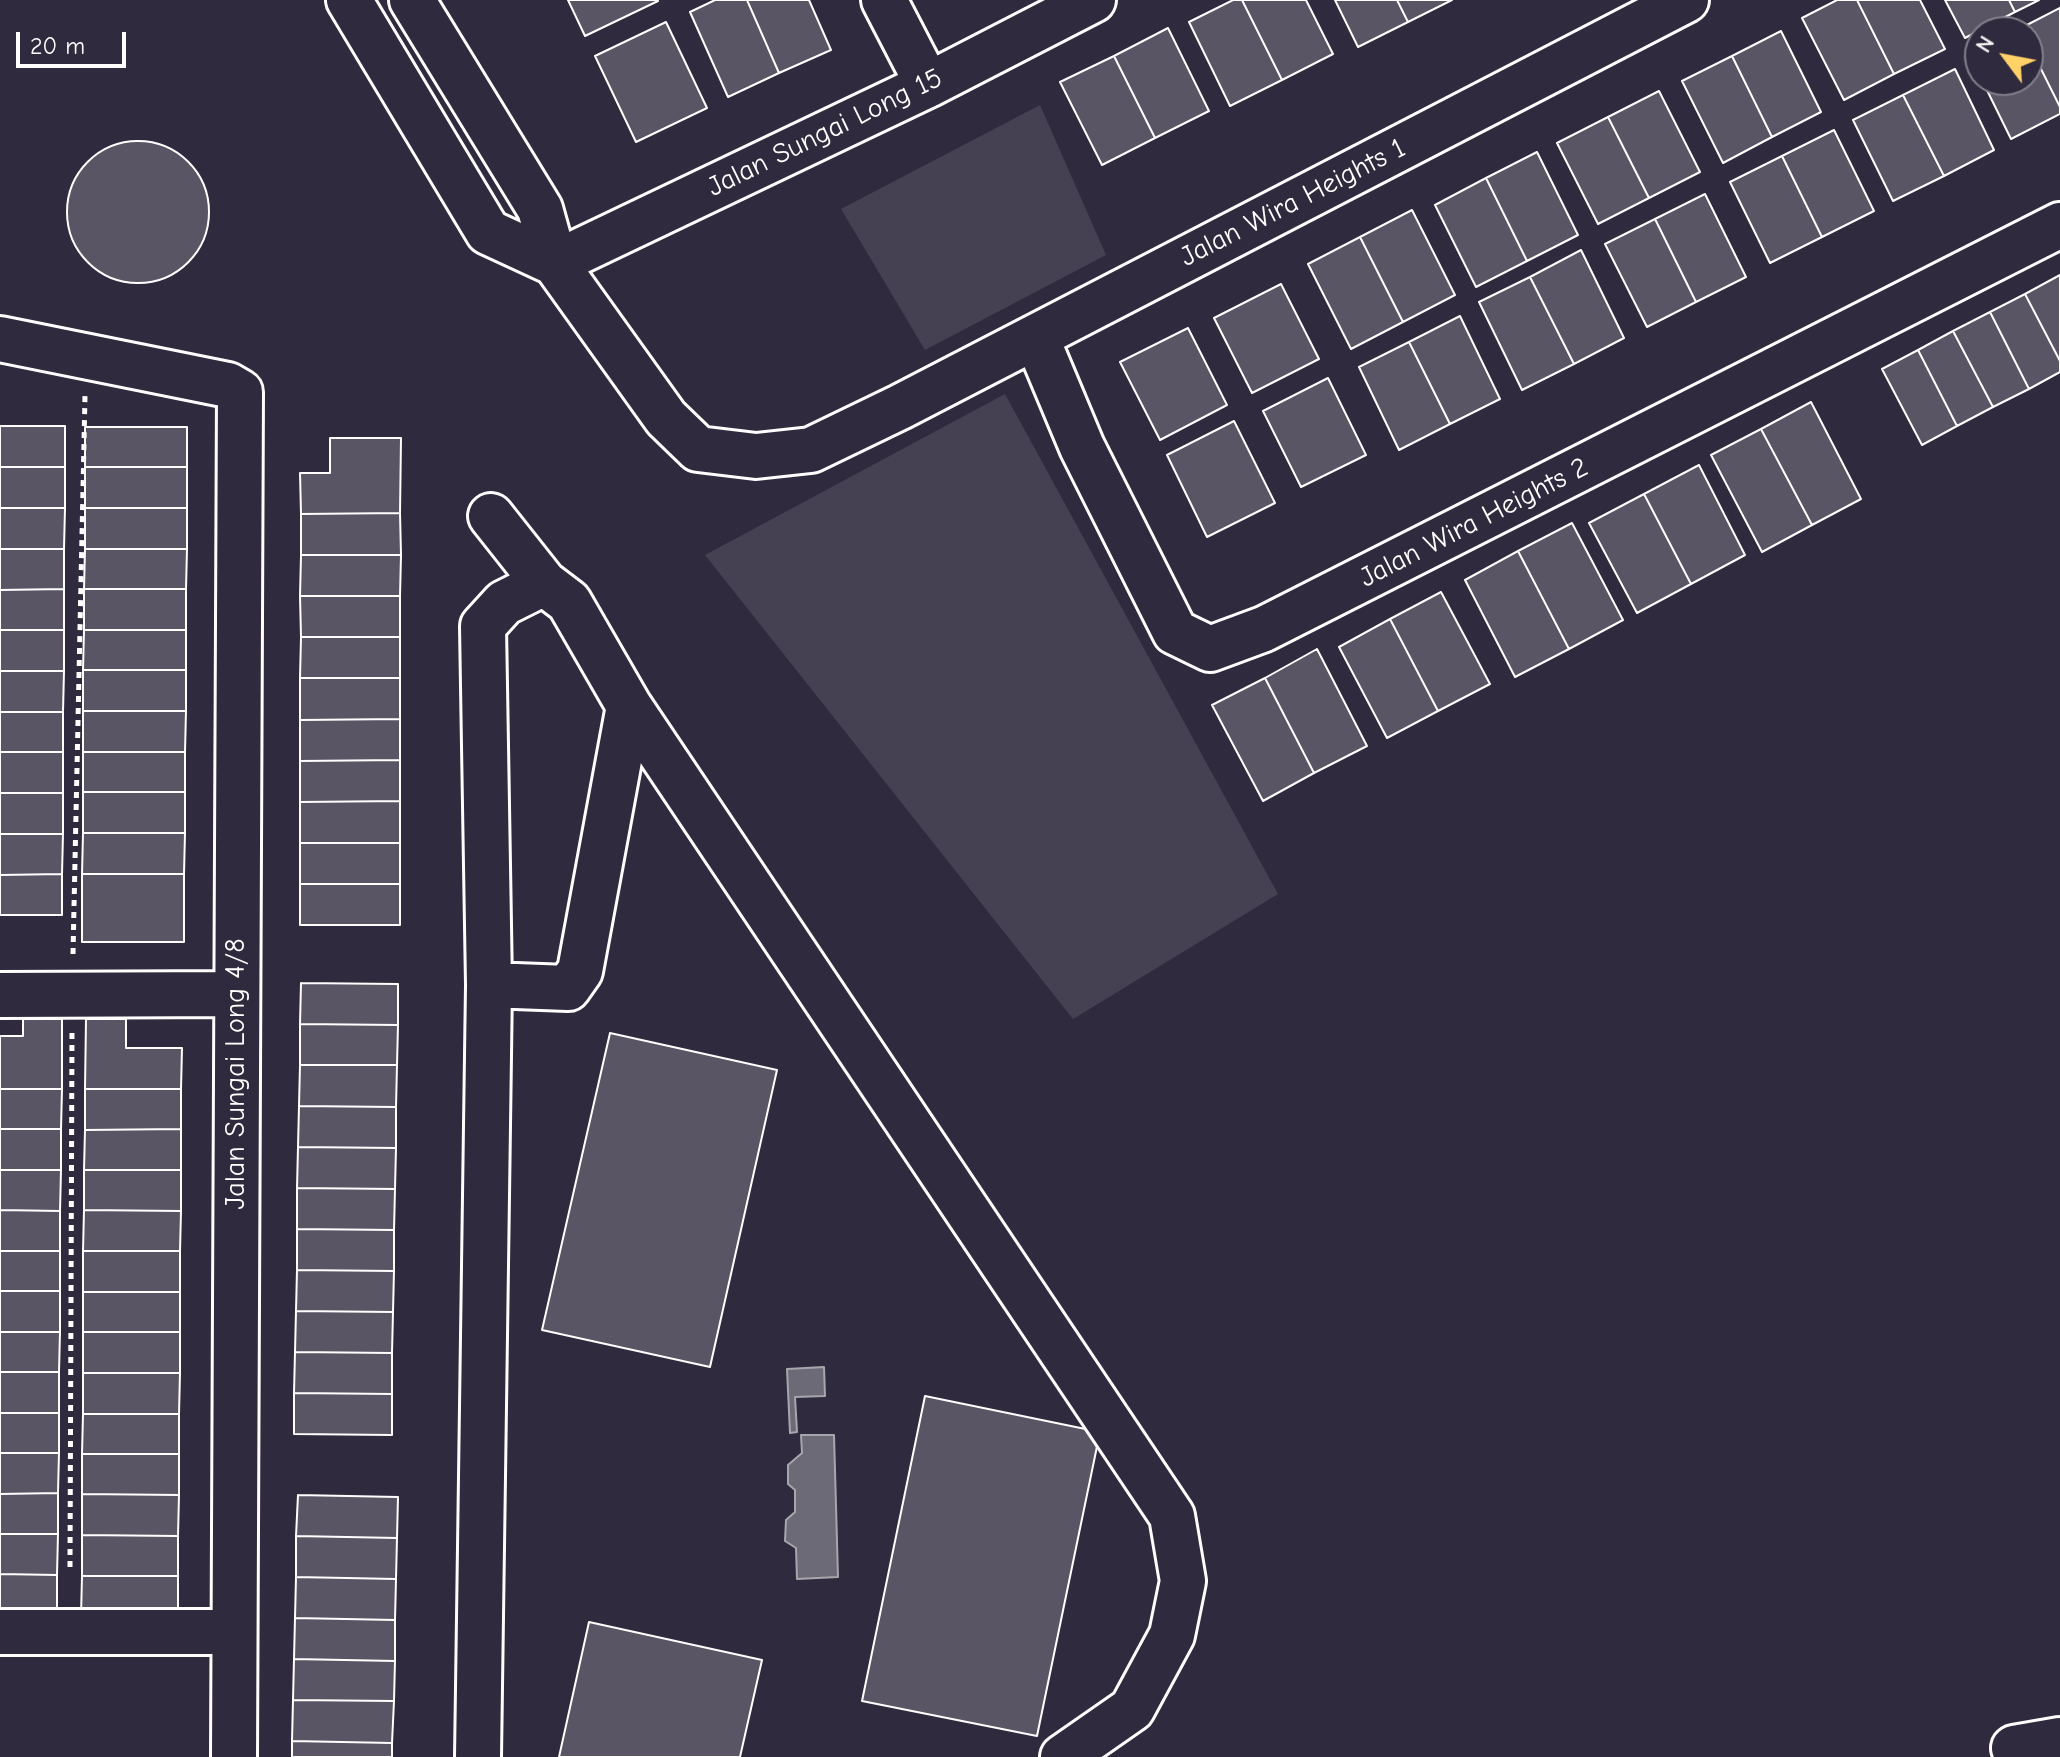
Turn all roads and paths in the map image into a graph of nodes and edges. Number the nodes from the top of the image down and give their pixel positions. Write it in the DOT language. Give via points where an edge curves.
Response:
graph roads {
  1 [pos="349,0"];
  2 [pos="412,0"];
  3 [pos="884,0"];
  4 [pos="1093,0"];
  5 [pos="1686,0"];
  6 [pos="928,85"];
  7 [pos="2060,225"];
  8 [pos="555,263"];
  9 [pos="1036,337"];
  10 [pos="0,339"];
  11 [pos="491,516"];
  12 [pos="544,583"];
  13 [pos="629,706"];
  14 [pos="489,985"];
  15 [pos="236,994"];
  16 [pos="0,995"];
  17 [pos="0,1632"];
  18 [pos="234,1632"];
  19 [pos="2060,1740"];
  20 [pos="2014,1748"];
  21 [pos="234,1757"];
  22 [pos="478,1757"];
  23 [pos="1063,1757"];
  1 -- 8 [label="street" via="488,232"];
  2 -- 8 [label="street" via="540,209"];
  3 -- 6 [label="street"];
  4 -- 6 [label="street, Jalan Sungai Long 15"];
  5 -- 9 [label="street, Jalan Wira Heights 1"];
  6 -- 8 [label="street, Jalan Sungai Long 15"];
  7 -- 9 [label="street, Jalan Wira Heights 2" via="1264,629 1210,649 1175,632 1082,447"];
  8 -- 9 [label="street, Jalan Wira Heights 1" via="666,418 698,449 756,456 811,450"];
  10 -- 15 [label="street, Jalan Sungai Long 4/8" via="228,385 240,392"];
  11 -- 12 [label="street"];
  12 -- 13 [label="street" via="569,602"];
  12 -- 14 [label="street" via="504,603 483,626"];
  13 -- 14 [label="street" via="580,971 568,988"];
  13 -- 23 [label="street" via="1172,1516 1183,1581 1172,1635 1132,1709"];
  14 -- 22 [label="street"];
  15 -- 16 [label="street"];
  15 -- 18 [label="street, Jalan Sungai Long 4/8"];
  17 -- 18 [label="street"];
  18 -- 21 [label="street, Jalan Sungai Long 4/8"];
  19 -- 20 [label="street"];
}
